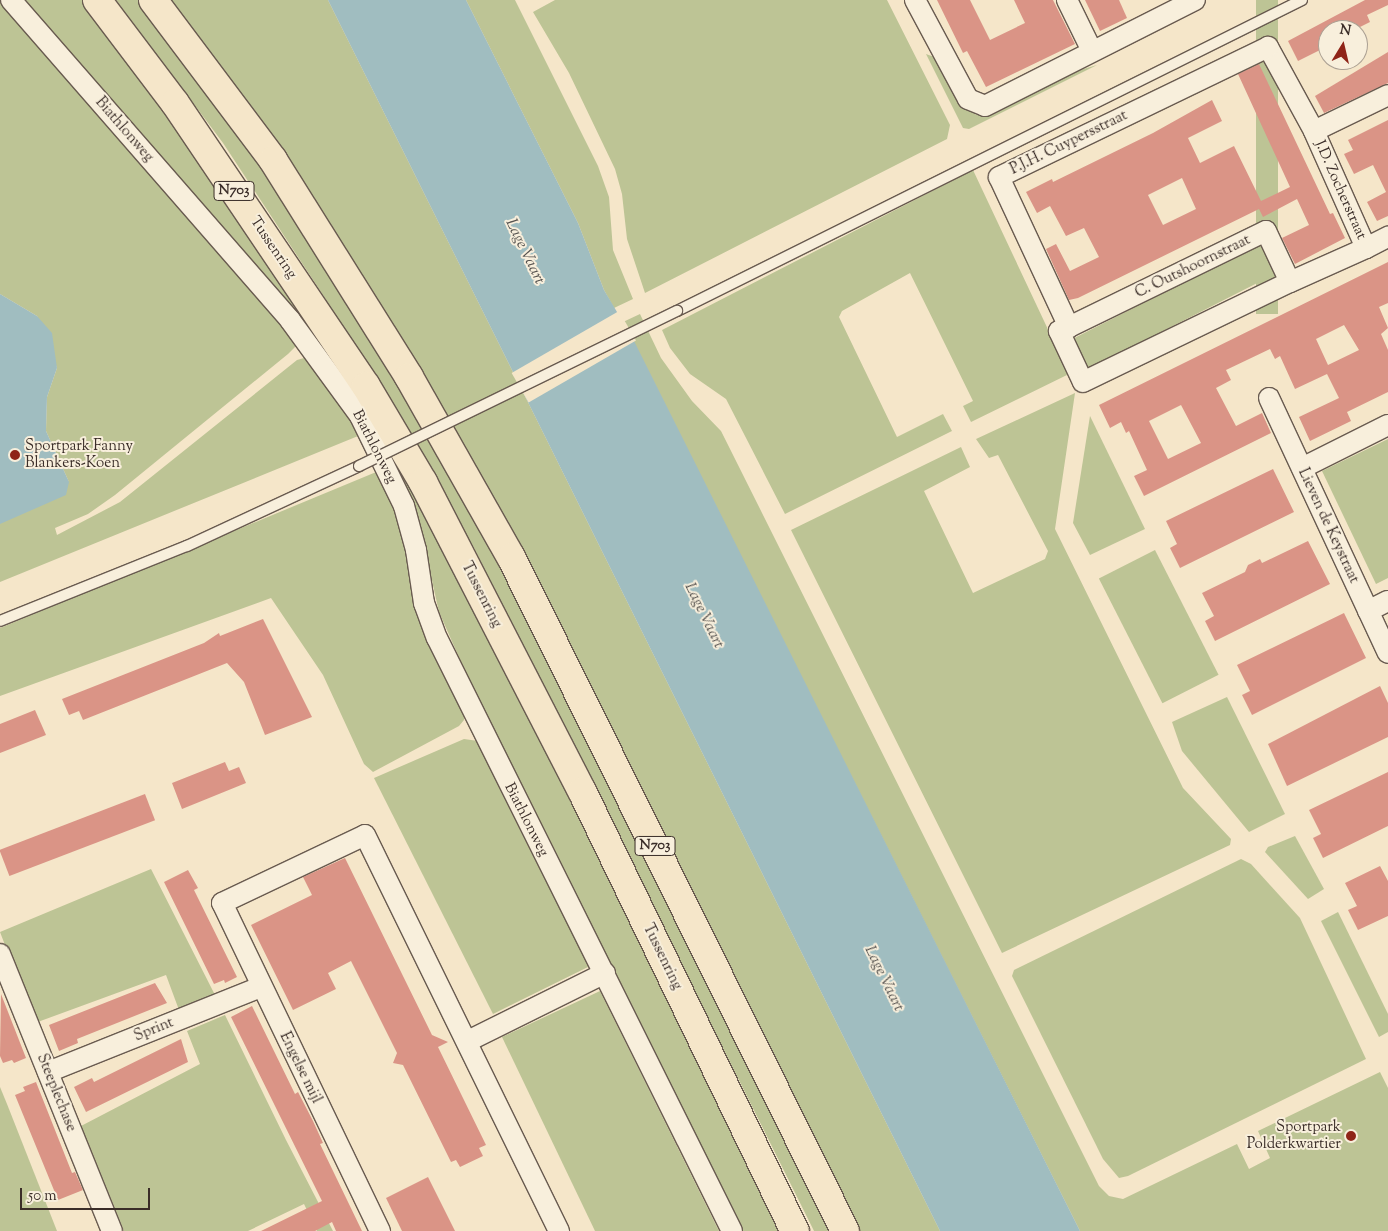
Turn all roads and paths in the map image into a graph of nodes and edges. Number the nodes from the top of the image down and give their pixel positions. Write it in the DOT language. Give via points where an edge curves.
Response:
graph roads {
  1 [pos="11,0"];
  2 [pos="97,0"];
  3 [pos="153,0"];
  4 [pos="915,0"];
  5 [pos="1067,0"];
  6 [pos="1195,0"];
  7 [pos="1302,0"];
  8 [pos="1268,47"];
  9 [pos="1092,51"];
  10 [pos="1388,95"];
  11 [pos="1314,131"];
  12 [pos="1388,237"];
  13 [pos="1366,248"];
  14 [pos="1290,282"];
  15 [pos="1069,327"];
  16 [pos="1269,398"];
  17 [pos="1388,425"];
  18 [pos="1302,468"];
  19 [pos="1388,601"];
  20 [pos="1368,611"];
  21 [pos="0,621"];
  22 [pos="1388,653"];
  23 [pos="0,954"];
  24 [pos="605,973"];
  25 [pos="260,987"];
  26 [pos="468,1041"];
  27 [pos="48,1072"];
  28 [pos="112,1231"];
  29 [pos="380,1231"];
  30 [pos="559,1231"];
  31 [pos="732,1231"];
  32 [pos="795,1231"];
  33 [pos="845,1231"];
  1 -- 24 [label="street, Biathlonweg" via="290,320 360,416 404,506 432,627"];
  2 -- 32 [label="highway, Tussenring / N703" via="175,103 350,361 423,482 582,791"];
  3 -- 33 [label="highway, N703" via="273,160 409,377 511,558"];
  4 -- 9 [label="street" via="968,99 985,106"];
  5 -- 9 [label="street"];
  6 -- 9 [label="street"];
  7 -- 21 [label="lane, bridge" via="359,466 186,546"];
  8 -- 11 [label="street, J.D. Zocherstraat"];
  8 -- 15 [label="street, P.J.H. Cuypersstraat" via="999,177"];
  10 -- 11 [label="street, J.D. Zocherstraat"];
  11 -- 13 [label="street, J.D. Zocherstraat"];
  12 -- 13 [label="street"];
  13 -- 14 [label="street"];
  14 -- 15 [label="street, C. Outshoornstraat" via="1266,231"];
  14 -- 15 [label="street" via="1084,382 1059,331"];
  16 -- 18 [label="street, Lieven de Keystraat"];
  17 -- 18 [label="street"];
  18 -- 20 [label="street, Lieven de Keystraat"];
  19 -- 20 [label="street"];
  20 -- 22 [label="street, Lieven de Keystraat"];
  23 -- 27 [label="street, Steeplechase"];
  24 -- 26 [label="street"];
  24 -- 31 [label="street, Biathlonweg"];
  25 -- 26 [label="street, Engelse mijl" via="222,903 365,835"];
  25 -- 27 [label="street, Sprint"];
  25 -- 29 [label="street, Engelse mijl"];
  26 -- 30 [label="street"];
  27 -- 28 [label="street, Steeplechase"];
}
